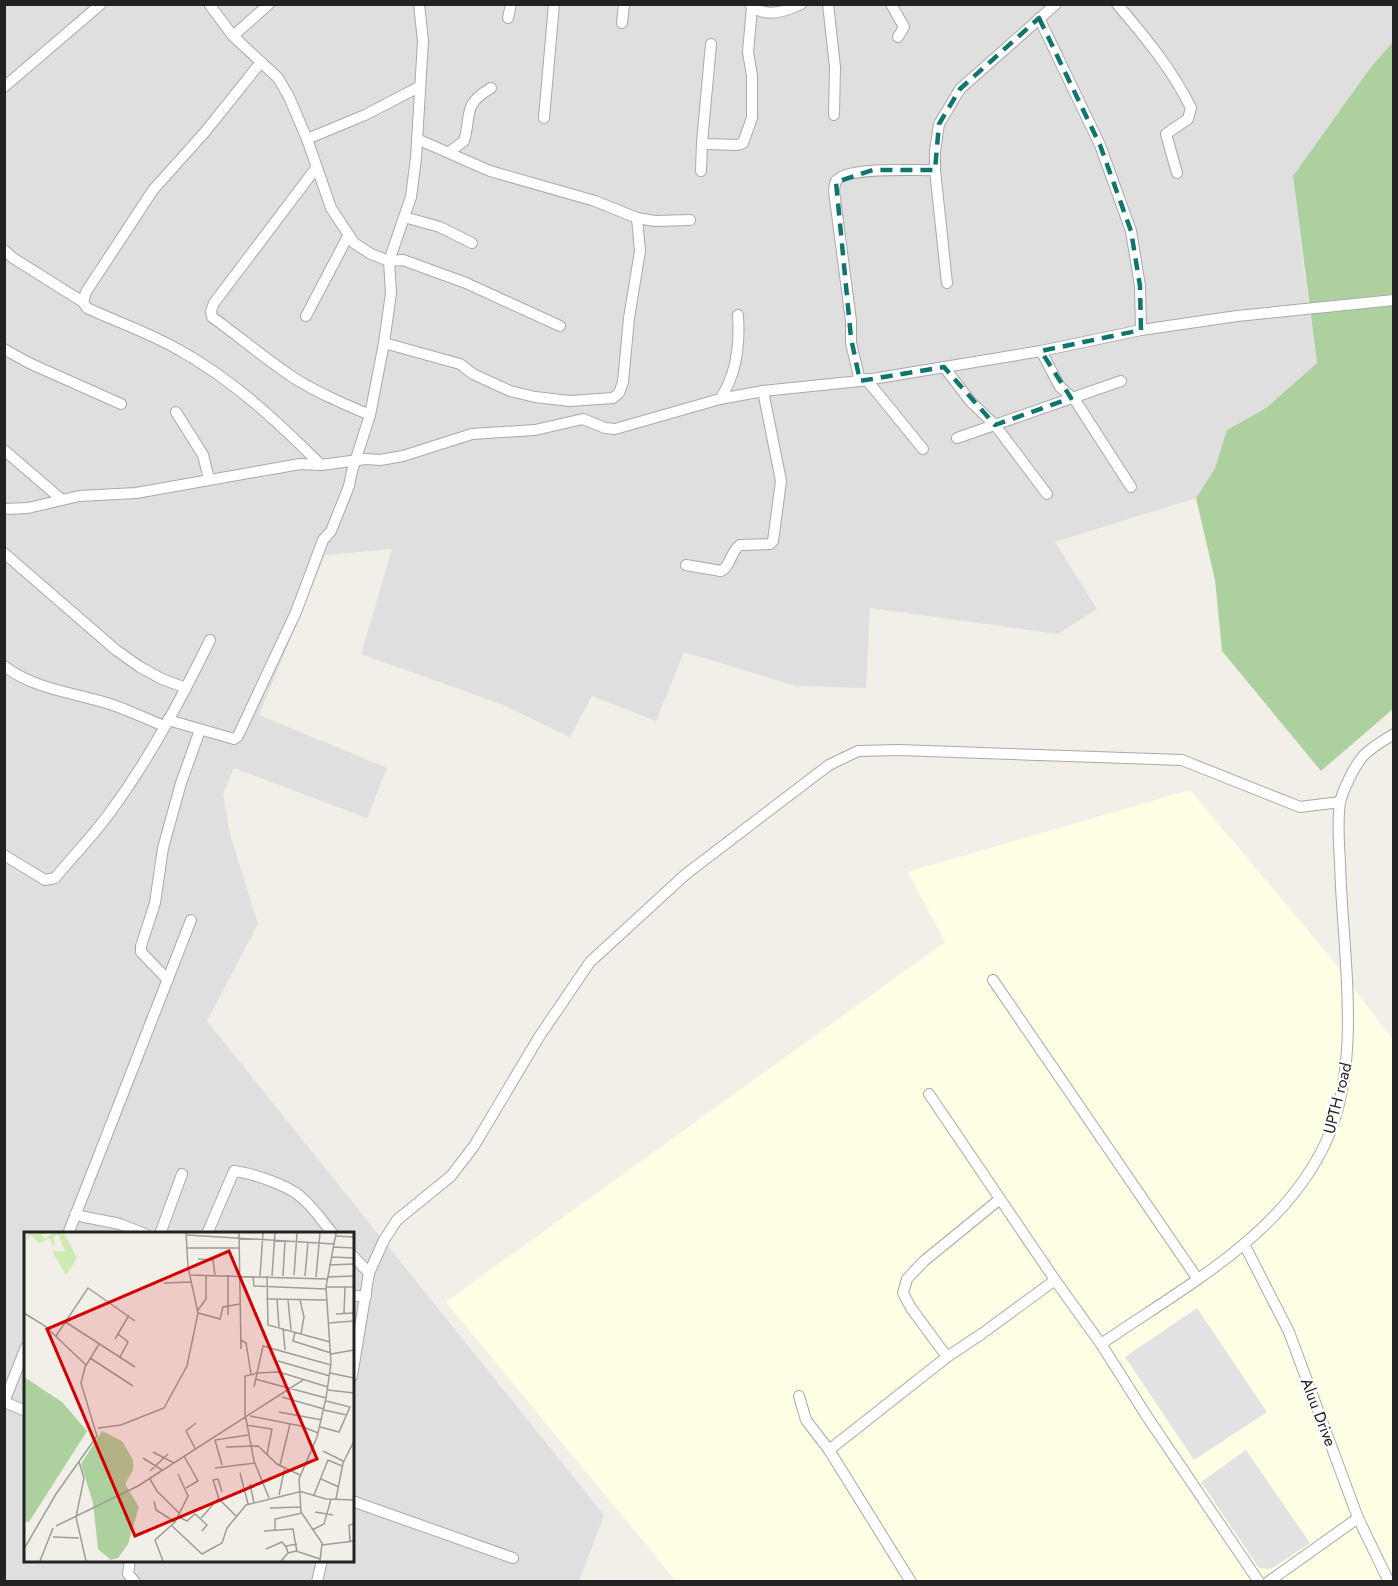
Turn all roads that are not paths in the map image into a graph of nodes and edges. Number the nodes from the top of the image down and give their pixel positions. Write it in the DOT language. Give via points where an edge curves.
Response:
graph roads {
  1 [pos="101,4"];
  2 [pos="209,4"];
  3 [pos="269,4"];
  4 [pos="419,4"];
  5 [pos="511,4"];
  6 [pos="554,4"];
  7 [pos="624,4"];
  8 [pos="801,4"];
  9 [pos="828,4"];
  10 [pos="891,4"];
  11 [pos="1056,4"];
  12 [pos="1117,4"];
  13 [pos="751,6"];
  14 [pos="508,18"];
  15 [pos="1039,18"];
  16 [pos="622,23"];
  17 [pos="233,36"];
  18 [pos="897,37"];
  19 [pos="711,44"];
  20 [pos="261,62"];
  21 [pos="4,87"];
  22 [pos="419,87"];
  23 [pos="491,88"];
  24 [pos="834,115"];
  25 [pos="544,118"];
  26 [pos="307,139"];
  27 [pos="417,140"];
  28 [pos="702,142"];
  29 [pos="449,152"];
  30 [pos="316,168"];
  31 [pos="936,170"];
  32 [pos="701,171"];
  33 [pos="1177,173"];
  34 [pos="404,217"];
  35 [pos="637,218"];
  36 [pos="690,220"];
  37 [pos="348,236"];
  38 [pos="472,243"];
  39 [pos="4,250"];
  40 [pos="389,261"];
  41 [pos="947,283"];
  42 [pos="1394,300"];
  43 [pos="83,302"];
  44 [pos="738,315"];
  45 [pos="306,316"];
  46 [pos="560,326"];
  47 [pos="1141,330"];
  48 [pos="384,343"];
  49 [pos="4,348"];
  50 [pos="1041,351"];
  51 [pos="944,367"];
  52 [pos="863,380"];
  53 [pos="1121,381"];
  54 [pos="763,391"];
  55 [pos="1071,398"];
  56 [pos="720,399"];
  57 [pos="121,404"];
  58 [pos="176,412"];
  59 [pos="370,415"];
  60 [pos="995,425"];
  61 [pos="957,438"];
  62 [pos="923,449"];
  63 [pos="4,450"];
  64 [pos="356,460"];
  65 [pos="321,465"];
  66 [pos="209,480"];
  67 [pos="1131,487"];
  68 [pos="1047,494"];
  69 [pos="61,499"];
  70 [pos="4,509"];
  71 [pos="4,553"];
  72 [pos="686,565"];
  73 [pos="210,640"];
  74 [pos="4,666"];
  75 [pos="186,688"];
  76 [pos="166,723"];
  77 [pos="200,730"];
  78 [pos="1394,734"];
  79 [pos="1340,802"];
  80 [pos="4,855"];
  81 [pos="191,920"];
  82 [pos="168,980"];
  83 [pos="993,980"];
  84 [pos="929,1094"];
  85 [pos="182,1174"];
  86 [pos="1000,1199"];
  87 [pos="75,1215"];
  88 [pos="68,1232"];
  89 [pos="142,1232"];
  90 [pos="160,1232"];
  91 [pos="207,1232"];
  92 [pos="332,1232"];
  93 [pos="1244,1244"];
  94 [pos="354,1257"];
  95 [pos="369,1273"];
  96 [pos="1197,1278"];
  97 [pos="1055,1281"];
  98 [pos="354,1296"];
  99 [pos="366,1296"];
  100 [pos="1101,1344"];
  101 [pos="24,1352"];
  102 [pos="947,1357"];
  103 [pos="354,1365"];
  104 [pos="799,1396"];
  105 [pos="5,1402"];
  106 [pos="24,1410"];
  107 [pos="829,1450"];
  108 [pos="354,1502"];
  109 [pos="1358,1518"];
  110 [pos="513,1558"];
  111 [pos="130,1562"];
  112 [pos="322,1562"];
  113 [pos="135,1581"];
  114 [pos="318,1581"];
  115 [pos="911,1581"];
  116 [pos="1259,1581"];
  117 [pos="1268,1581"];
  118 [pos="1389,1581"];
  1 -- 21 [label="street"];
  2 -- 17 [label="street"];
  3 -- 17 [label="street"];
  4 -- 22 [label="street" via="423,41"];
  5 -- 14 [label="street"];
  6 -- 25 [label="street"];
  7 -- 16 [label="street"];
  8 -- 13 [label="street" via="772,13"];
  9 -- 24 [label="street" via="835,67"];
  10 -- 18 [label="street" via="904,27"];
  11 -- 15 [label="street"];
  12 -- 33 [label="street" via="1163,60 1191,108 1188,119 1166,134"];
  13 -- 28 [label="street" via="749,129 738,145"];
  15 -- 31 [label="street" via="960,89 937,131"];
  15 -- 47 [label="street" via="1100,145 1131,231 1140,286"];
  17 -- 20 [label="street"];
  19 -- 28 [label="street"];
  20 -- 26 [label="street" via="279,78"];
  20 -- 43 [label="street" via="153,190"];
  22 -- 26 [label="street"];
  22 -- 27 [label="street"];
  23 -- 29 [label="street" via="471,103 464,141"];
  26 -- 30 [label="street"];
  27 -- 29 [label="street"];
  27 -- 34 [label="street" via="411,197"];
  28 -- 32 [label="street"];
  29 -- 35 [label="street" via="490,171 595,201"];
  30 -- 37 [label="street" via="331,208"];
  30 -- 59 [label="street" via="214,303 212,317 296,378"];
  31 -- 41 [label="street"];
  31 -- 52 [label="street" via="873,170 836,182 851,338"];
  34 -- 38 [label="street" via="440,227"];
  34 -- 40 [label="street"];
  35 -- 36 [label="street"];
  35 -- 48 [label="street" via="640,251 623,382 613,398 535,398 510,391 459,364"];
  37 -- 40 [label="street" via="371,254"];
  37 -- 45 [label="street"];
  39 -- 43 [label="street"];
  40 -- 46 [label="street" via="403,260 466,282"];
  40 -- 48 [label="street" via="391,294"];
  42 -- 47 [label="street"];
  43 -- 65 [label="street" via="87,308 178,348 205,365 288,432"];
  44 -- 56 [label="street" via="738,350 728,388"];
  47 -- 50 [label="street"];
  48 -- 59 [label="street"];
  49 -- 57 [label="street"];
  50 -- 51 [label="street"];
  50 -- 55 [label="street" via="1060,387"];
  51 -- 52 [label="street"];
  51 -- 60 [label="street"];
  52 -- 54 [label="street"];
  52 -- 62 [label="street"];
  53 -- 55 [label="street"];
  54 -- 56 [label="street"];
  54 -- 72 [label="street" via="781,481 773,541 740,545 721,571"];
  55 -- 60 [label="street"];
  55 -- 67 [label="street"];
  56 -- 64 [label="street" via="615,429 583,419 535,430 472,434 404,456"];
  58 -- 66 [label="street" via="203,455"];
  59 -- 64 [label="street"];
  60 -- 61 [label="street"];
  60 -- 68 [label="street"];
  63 -- 69 [label="street"];
  64 -- 65 [label="street"];
  64 -- 77 [label="street" via="331,531 323,540 296,612 238,736 234,739"];
  65 -- 66 [label="street" via="300,464"];
  66 -- 69 [label="street" via="136,493"];
  69 -- 70 [label="street" via="28,508"];
  71 -- 75 [label="street" via="116,650 162,679"];
  73 -- 75 [label="street"];
  74 -- 76 [label="street" via="60,691"];
  75 -- 76 [label="street"];
  76 -- 77 [label="street"];
  76 -- 80 [label="street" via="110,813 55,878 45,880"];
  77 -- 82 [label="street" via="163,848 155,903 141,946 141,952"];
  78 -- 79 [label="street, UPTH road" via="1364,755"];
  79 -- 93 [label="street, UPTH road" via="1340,882 1349,1041 1345,1075 1325,1144 1305,1178"];
  79 -- 95 [label="street" via="1300,807 1182,760 899,750 858,751 838,760 686,874 590,962 539,1037 474,1146 451,1176 397,1220"];
  81 -- 82 [label="street"];
  82 -- 87 [label="street"];
  83 -- 96 [label="street"];
  84 -- 86 [label="street"];
  85 -- 90 [label="street"];
  86 -- 97 [label="street"];
  86 -- 102 [label="street" via="907,1279 903,1293"];
  87 -- 88 [label="street"];
  87 -- 89 [label="street"];
  91 -- 92 [label="street" via="234,1171 291,1190"];
  93 -- 96 [label="street, UPTH road"];
  93 -- 109 [label="street, Aluu Drive" via="1289,1332"];
  94 -- 95 [label="street"];
  95 -- 99 [label="street"];
  96 -- 100 [label="street, UPTH road"];
  97 -- 100 [label="street"];
  97 -- 102 [label="street"];
  98 -- 99 [label="street"];
  99 -- 103 [label="street"];
  100 -- 116 [label="street"];
  101 -- 105 [label="street"];
  102 -- 107 [label="street"];
  104 -- 107 [label="street" via="806,1420"];
  105 -- 106 [label="street"];
  107 -- 115 [label="street"];
  108 -- 110 [label="street"];
  109 -- 117 [label="street"];
  109 -- 118 [label="street, Aluu Drive"];
  111 -- 113 [label="street" via="128,1574"];
  112 -- 114 [label="street"];
}
